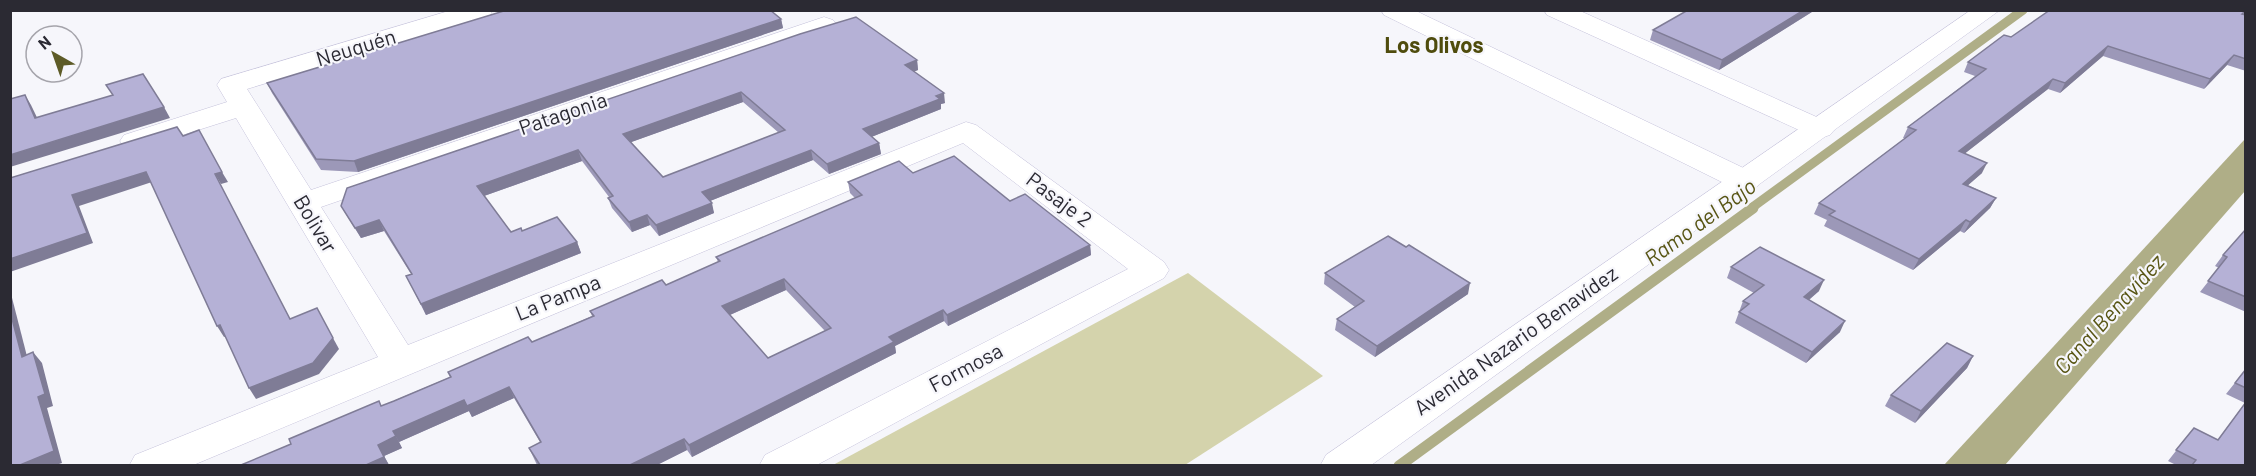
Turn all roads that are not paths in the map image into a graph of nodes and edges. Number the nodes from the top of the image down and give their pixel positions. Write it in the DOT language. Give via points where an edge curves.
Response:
graph roads {
  1 [pos="481,10"];
  2 [pos="1393,10"];
  3 [pos="1556,10"];
  4 [pos="1988,10"];
  5 [pos="814,18"];
  6 [pos="237,95"];
  7 [pos="1820,129"];
  8 [pos="966,131"];
  9 [pos="111,148"];
  10 [pos="1745,181"];
  11 [pos="303,203"];
  12 [pos="1152,270"];
  13 [pos="400,363"];
  14 [pos="149,465"];
  15 [pos="779,465"];
  16 [pos="1340,465"];
  1 -- 6 [label="street, Neuquén"];
  2 -- 10 [label="street"];
  3 -- 7 [label="street"];
  4 -- 7 [label="street, Avenida Nazario Benavídez"];
  5 -- 11 [label="street, Patagonia"];
  6 -- 9 [label="street, Neuquén"];
  6 -- 11 [label="street, Bolivar"];
  7 -- 10 [label="street, Avenida Nazario Benavídez"];
  8 -- 12 [label="street, Pasaje 2"];
  8 -- 13 [label="street, La Pampa"];
  10 -- 16 [label="street, Avenida Nazario Benavídez"];
  11 -- 13 [label="street, Bolivar"];
  12 -- 15 [label="street, Formosa"];
  13 -- 14 [label="street, La Pampa"];
}
